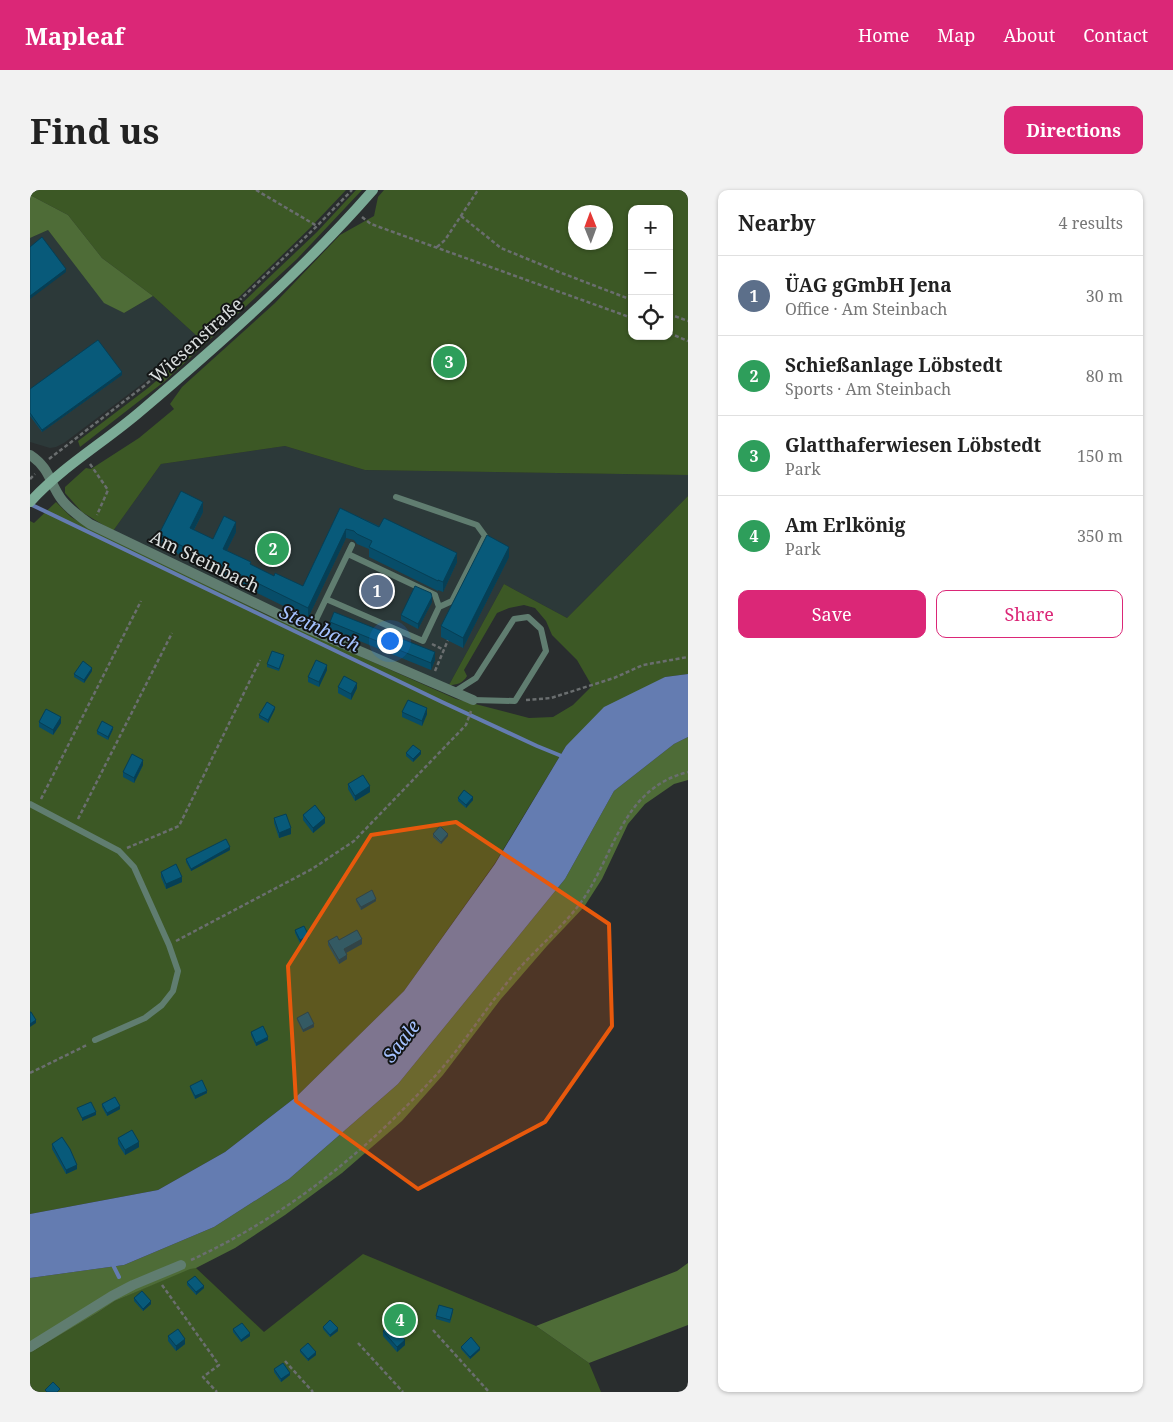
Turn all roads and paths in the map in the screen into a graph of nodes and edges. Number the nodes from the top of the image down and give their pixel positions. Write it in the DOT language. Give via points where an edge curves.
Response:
graph roads {
  1 [pos="256,190"];
  2 [pos="352,190"];
  3 [pos="373,190"];
  4 [pos="478,190"];
  5 [pos="354,212"];
  6 [pos="461,216"];
  7 [pos="317,226"];
  8 [pos="437,247"];
  9 [pos="628,298"];
  10 [pos="673,315"];
  11 [pos="628,317"];
  12 [pos="688,321"];
  13 [pos="673,335"];
  14 [pos="688,341"];
  15 [pos="74,439"];
  16 [pos="83,454"];
  17 [pos="30,455"];
  18 [pos="43,464"];
  19 [pos="30,479"];
  20 [pos="52,480"];
  21 [pos="396,497"];
  22 [pos="32,500"];
  23 [pos="90,524"];
  24 [pos="352,546"];
  25 [pos="348,554"];
  26 [pos="326,600"];
  27 [pos="141,601"];
  28 [pos="439,607"];
  29 [pos="311,630"];
  30 [pos="172,633"];
  31 [pos="448,640"];
  32 [pos="423,641"];
  33 [pos="444,650"];
  34 [pos="688,657"];
  35 [pos="260,660"];
  36 [pos="430,682"];
  37 [pos="454,692"];
  38 [pos="515,700"];
  39 [pos="473,704"];
  40 [pos="688,772"];
  41 [pos="30,804"];
  42 [pos="37,807"];
  43 [pos="74,827"];
  44 [pos="119,851"];
  45 [pos="169,945"];
  46 [pos="95,1040"];
  47 [pos="30,1073"];
  48 [pos="181,1265"];
  49 [pos="155,1276"];
  50 [pos="433,1330"];
  51 [pos="358,1343"];
  52 [pos="30,1347"];
  53 [pos="285,1361"];
  54 [pos="217,1392"];
  55 [pos="312,1392"];
  56 [pos="403,1392"];
  57 [pos="489,1392"];
  1 -- 7 [label="path"];
  2 -- 7 [label="path"];
  3 -- 5 [label="street, Wiesenstraße"];
  4 -- 6 [label="path"];
  5 -- 8 [label="path" via="371,224"];
  5 -- 16 [label="street, Wiesenstraße" via="297,270 180,377"];
  6 -- 8 [label="path"];
  6 -- 9 [label="path" via="501,248"];
  7 -- 15 [label="path" via="174,361"];
  8 -- 11 [label="path"];
  10 -- 12 [label="path"];
  13 -- 14 [label="path"];
  15 -- 16 [label="path"];
  15 -- 18 [label="path"];
  16 -- 20 [label="street, Wiesenstraße"];
  16 -- 23 [label="path" via="108,490 100,511"];
  17 -- 18 [label="street, Am Steinbach"];
  18 -- 19 [label="path"];
  18 -- 20 [label="street, Am Steinbach"];
  20 -- 22 [label="street, Wiesenstraße"];
  20 -- 23 [label="street, Am Steinbach" via="61,499"];
  21 -- 28 [label="lane" via="477,525 485,536 452,601"];
  23 -- 29 [label="street, Am Steinbach"];
  24 -- 25 [label="lane"];
  25 -- 26 [label="lane"];
  25 -- 28 [label="lane" via="435,595"];
  26 -- 29 [label="lane"];
  26 -- 32 [label="lane"];
  27 -- 42 [label="path"];
  28 -- 32 [label="lane"];
  29 -- 36 [label="street, Am Steinbach"];
  30 -- 43 [label="path"];
  31 -- 33 [label="path"];
  32 -- 33 [label="path"];
  33 -- 36 [label="path"];
  34 -- 38 [label="path" via="643,665 551,698"];
  35 -- 44 [label="path" via="179,826"];
  36 -- 37 [label="street, Am Steinbach"];
  37 -- 38 [label="lane" via="476,678 514,619 528,617 541,629 546,651"];
  37 -- 39 [label="street, Am Steinbach"];
  38 -- 39 [label="lane"];
  39 -- 45 [label="path" via="466,725 354,841 312,869"];
  40 -- 48 [label="path" via="652,790 631,811 579,904 525,961 460,1047 399,1114 324,1180 265,1221"];
  41 -- 42 [label="lane"];
  42 -- 43 [label="lane"];
  43 -- 44 [label="lane"];
  44 -- 45 [label="lane" via="134,867"];
  45 -- 46 [label="lane" via="178,971 173,990 162,1006 146,1018"];
  46 -- 47 [label="path"];
  48 -- 49 [label="street"];
  49 -- 52 [label="street" via="112,1296"];
  49 -- 54 [label="path" via="219,1365 203,1377"];
  50 -- 57 [label="path"];
  51 -- 56 [label="path"];
  53 -- 55 [label="path"];
}
